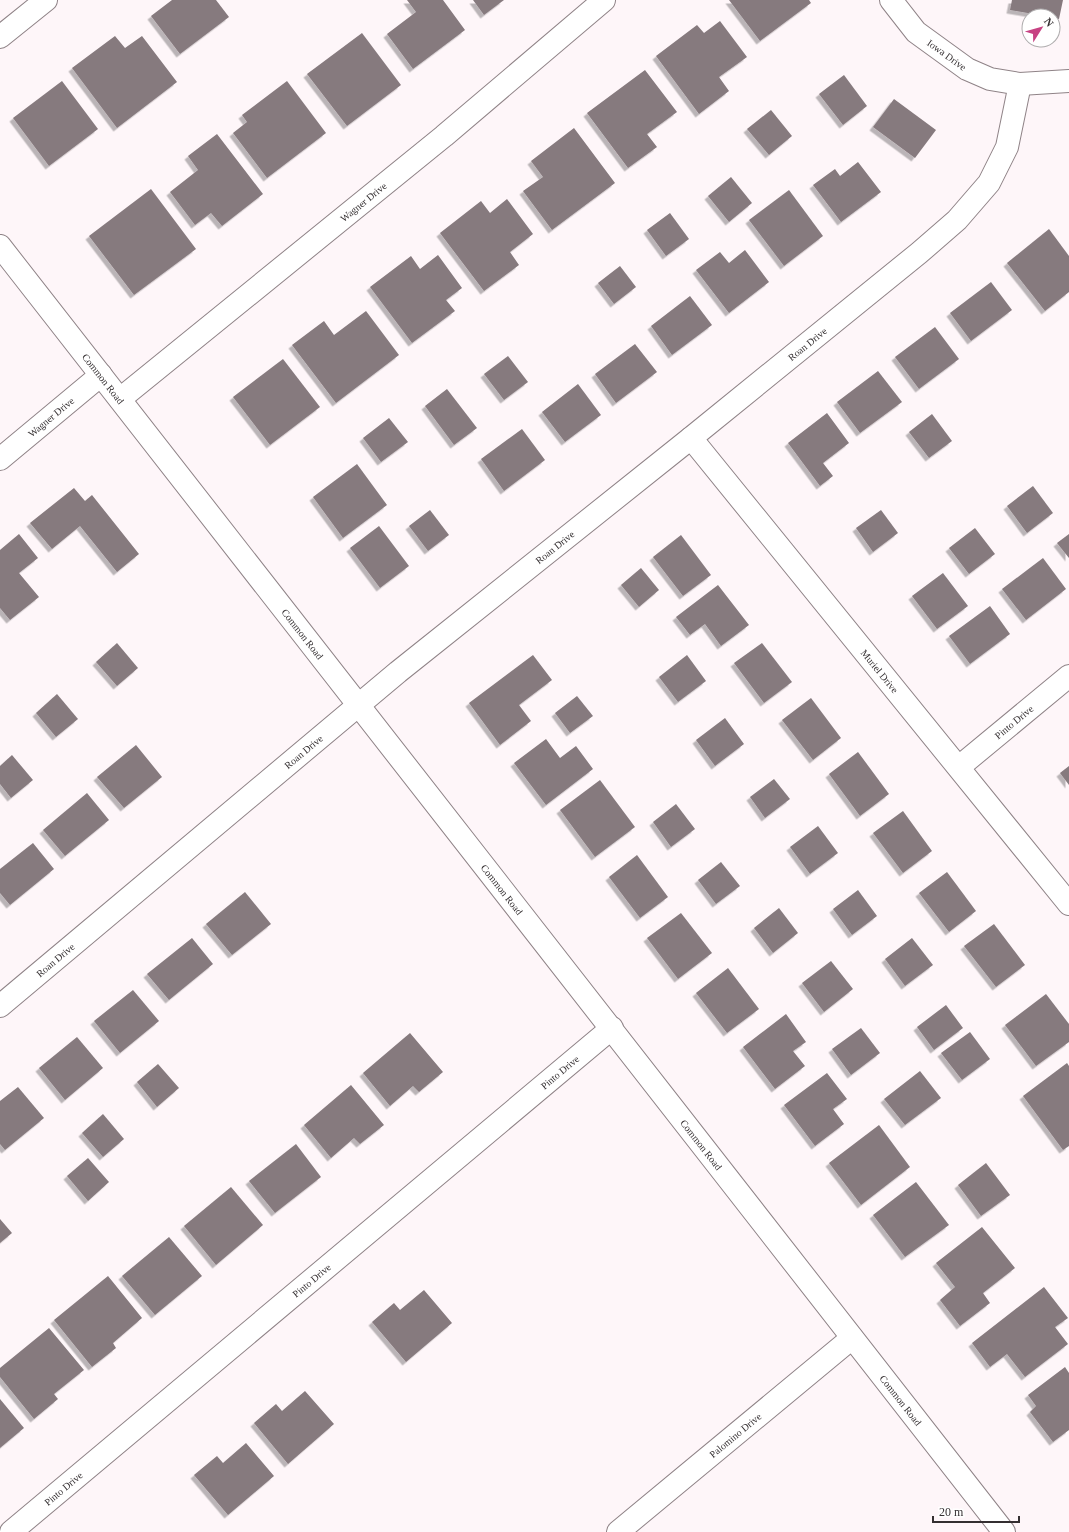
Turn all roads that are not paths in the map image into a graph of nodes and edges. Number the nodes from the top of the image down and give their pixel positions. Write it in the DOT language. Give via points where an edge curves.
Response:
graph roads {
  1 [pos="46,0"];
  2 [pos="604,0"];
  3 [pos="891,0"];
  4 [pos="0,37"];
  5 [pos="1069,81"];
  6 [pos="1020,84"];
  7 [pos="0,246"];
  8 [pos="101,375"];
  9 [pos="120,399"];
  10 [pos="691,438"];
  11 [pos="0,459"];
  12 [pos="1069,676"];
  13 [pos="358,706"];
  14 [pos="959,768"];
  15 [pos="1069,904"];
  16 [pos="0,1006"];
  17 [pos="612,1028"];
  18 [pos="852,1338"];
  19 [pos="11,1532"];
  20 [pos="618,1532"];
  21 [pos="1004,1532"];
  1 -- 4 [label="street"];
  2 -- 9 [label="street, Wagner Drive" via="444,136"];
  3 -- 6 [label="street, Iowa Drive" via="916,32 967,69 990,79"];
  5 -- 6 [label="street"];
  6 -- 10 [label="street, Roan Drive" via="1007,147 989,183 957,220"];
  7 -- 8 [label="street, Common Road"];
  8 -- 9 [label="street, Common Road"];
  8 -- 11 [label="street, Wagner Drive"];
  9 -- 13 [label="street, Common Road"];
  10 -- 13 [label="street, Roan Drive"];
  10 -- 14 [label="street, Muriel Drive"];
  12 -- 14 [label="street, Pinto Drive"];
  13 -- 16 [label="street, Roan Drive"];
  13 -- 17 [label="street, Common Road"];
  14 -- 15 [label="street, Muriel Drive"];
  17 -- 18 [label="street, Common Road"];
  17 -- 19 [label="street, Pinto Drive"];
  18 -- 20 [label="street, Palomino Drive"];
  18 -- 21 [label="street, Common Road"];
}
